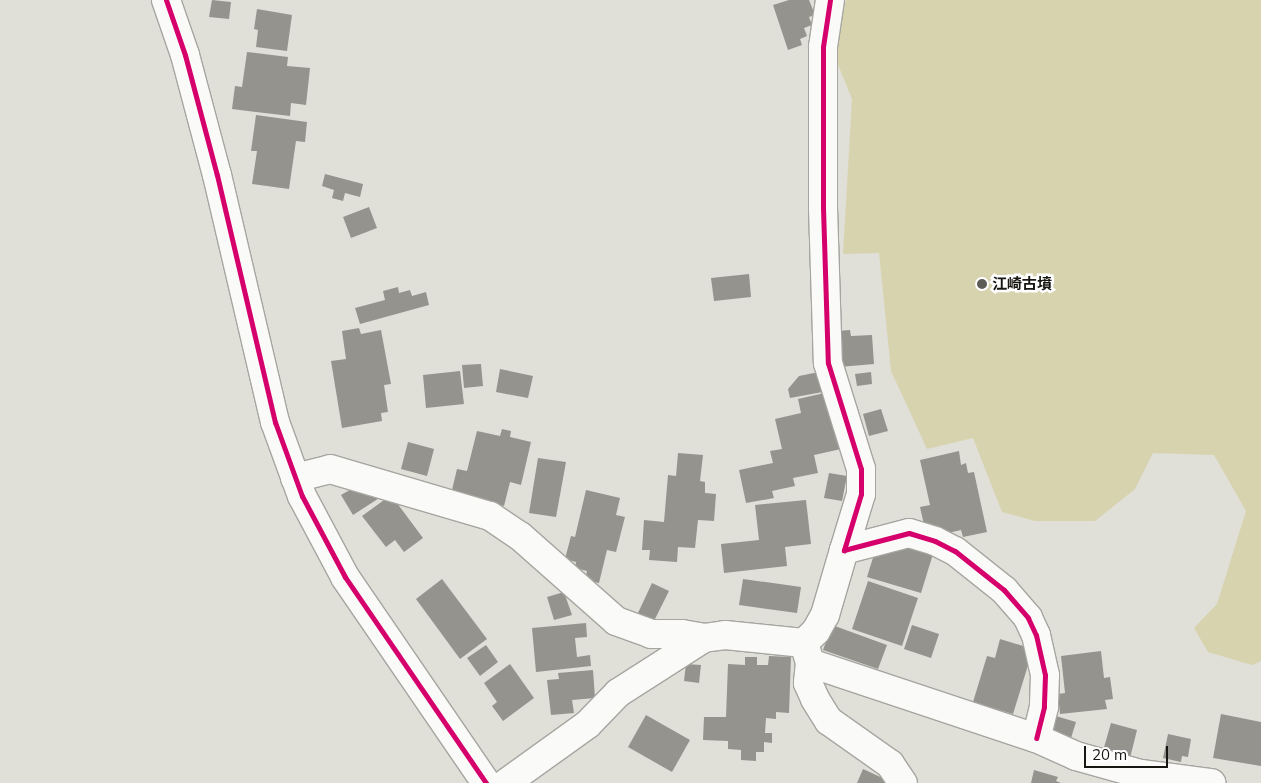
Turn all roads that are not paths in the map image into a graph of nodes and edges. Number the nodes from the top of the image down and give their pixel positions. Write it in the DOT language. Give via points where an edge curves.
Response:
graph roads {
  1 [pos="166,0"];
  2 [pos="830,0"];
  3 [pos="294,478"];
  4 [pos="844,550"];
  5 [pos="704,638"];
  6 [pos="807,653"];
  7 [pos="1036,738"];
  8 [pos="486,783"];
  9 [pos="506,783"];
  10 [pos="903,783"];
  11 [pos="1211,783"];
  1 -- 3 [label="street" via="185,55 275,422"];
  2 -- 4 [label="street" via="822,46 828,363 861,470 861,494"];
  3 -- 5 [label="street" via="330,469 490,516 520,536 616,621 651,634"];
  3 -- 8 [label="street" via="344,577"];
  4 -- 6 [label="street" via="825,615"];
  4 -- 7 [label="street" via="909,533 955,551 1004,590 1028,618 1036,635 1045,675 1044,707"];
  5 -- 6 [label="street" via="725,635"];
  5 -- 9 [label="street" via="618,693 588,724"];
  6 -- 7 [label="street"];
  6 -- 10 [label="street" via="808,683 830,721 890,764"];
  7 -- 11 [label="street" via="1076,756 1140,774"];
}
